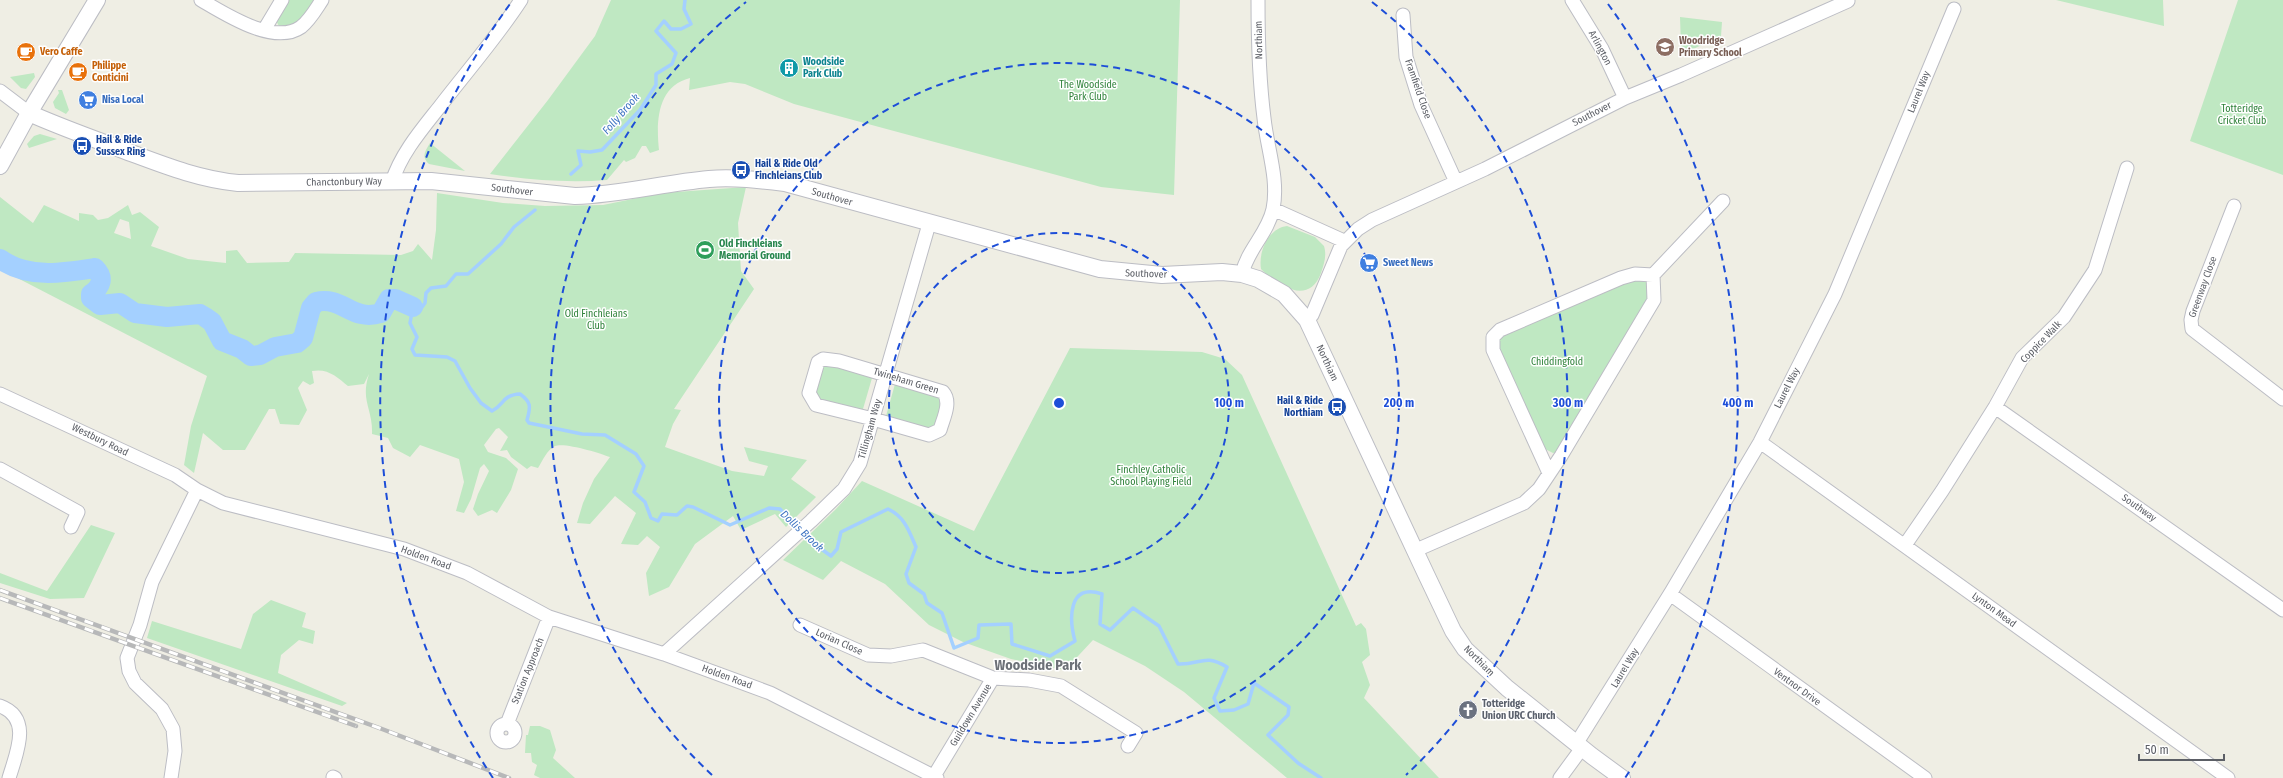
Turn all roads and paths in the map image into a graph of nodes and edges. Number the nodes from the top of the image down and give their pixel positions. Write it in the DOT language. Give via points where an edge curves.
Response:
graph roads {
  1 [pos="97,0"];
  2 [pos="201,0"];
  3 [pos="282,0"];
  4 [pos="322,0"];
  5 [pos="520,0"];
  6 [pos="1258,0"];
  7 [pos="1572,0"];
  8 [pos="1848,1"];
  9 [pos="1954,9"];
  10 [pos="1403,15"];
  11 [pos="264,30"];
  12 [pos="0,91"];
  13 [pos="1625,98"];
  14 [pos="29,113"];
  15 [pos="0,166"];
  16 [pos="2127,168"];
  17 [pos="392,182"];
  18 [pos="1456,182"];
  19 [pos="1723,200"];
  20 [pos="2234,206"];
  21 [pos="1273,209"];
  22 [pos="929,224"];
  23 [pos="1344,241"];
  24 [pos="1242,274"];
  25 [pos="1653,275"];
  26 [pos="1307,320"];
  27 [pos="885,374"];
  28 [pos="0,394"];
  29 [pos="2283,399"];
  30 [pos="1995,407"];
  31 [pos="873,418"];
  32 [pos="1760,442"];
  33 [pos="0,469"];
  34 [pos="1549,473"];
  35 [pos="197,490"];
  36 [pos="71,527"];
  37 [pos="1905,545"];
  38 [pos="1414,551"];
  39 [pos="1670,594"];
  40 [pos="2283,610"];
  41 [pos="549,617"];
  42 [pos="800,625"];
  43 [pos="664,654"];
  44 [pos="993,678"];
  45 [pos="0,706"];
  46 [pos="507,724"];
  47 [pos="1128,746"];
  48 [pos="1583,749"];
  49 [pos="935,777"];
  50 [pos="9,778"];
  51 [pos="171,778"];
  52 [pos="1560,778"];
  53 [pos="1622,778"];
  54 [pos="1925,778"];
  55 [pos="2228,778"];
  1 -- 14 [label="street"];
  2 -- 11 [label="street" via="240,22"];
  3 -- 11 [label="street"];
  4 -- 11 [label="street" via="308,21 294,31"];
  5 -- 17 [label="street, Chanctonbury Way" via="504,25 426,124 399,164"];
  6 -- 21 [label="street, Northiam" via="1258,52 1274,189"];
  7 -- 13 [label="street, Arlington" via="1602,49"];
  8 -- 13 [label="street, Southover" via="1681,76"];
  9 -- 32 [label="street, Laurel Way" via="1835,294"];
  10 -- 18 [label="street, Framfield Close" via="1406,57 1419,98"];
  12 -- 14 [label="street"];
  13 -- 18 [label="street, Southover"];
  14 -- 15 [label="street"];
  14 -- 17 [label="street, Chanctonbury Way" via="194,175 222,181"];
  16 -- 30 [label="street, Coppice Walk" via="2095,270 2064,317 2022,358"];
  17 -- 22 [label="street, Southover" via="431,181 538,193 598,196 667,184 746,178 785,184"];
  18 -- 23 [label="street, Southover" via="1372,220"];
  19 -- 25 [label="street"];
  20 -- 29 [label="street, Greenway Close" via="2193,311 2192,329"];
  21 -- 23 [label="street"];
  21 -- 24 [label="street, Northiam" via="1266,227 1247,258"];
  22 -- 24 [label="street, Southover" via="1100,269 1162,275 1222,272"];
  22 -- 27 [label="street, Tillingham Way"];
  23 -- 26 [label="street, Southover" via="1333,261 1312,315"];
  24 -- 26 [label="street, Northiam" via="1258,279 1284,294"];
  25 -- 34 [label="street" via="1654,300"];
  25 -- 34 [label="street" via="1635,274 1621,278 1500,330 1493,337 1493,350"];
  26 -- 38 [label="street, Northiam"];
  27 -- 31 [label="street, Tillingham Way"];
  27 -- 31 [label="street, Twineham Green" via="943,392 948,402 940,430 935,434 929,435"];
  27 -- 31 [label="street, Twineham Green" via="823,359 818,362 809,393 816,405"];
  28 -- 35 [label="street, Westbury Road" via="175,475"];
  30 -- 37 [label="street, Coppice Walk"];
  30 -- 40 [label="street, Southway"];
  31 -- 43 [label="street, Tillingham Way" via="860,463 850,480 792,539"];
  32 -- 37 [label="street, Lynton Mead"];
  32 -- 39 [label="street, Laurel Way"];
  33 -- 36 [label="street" via="78,512"];
  34 -- 38 [label="street" via="1539,489 1524,503"];
  35 -- 41 [label="street, Holden Road" via="223,503 404,549 467,573"];
  35 -- 51 [label="street" via="152,582 127,658 129,671 135,683 162,709 173,729 175,751"];
  37 -- 55 [label="street, Lynton Mead"];
  38 -- 48 [label="street, Northiam" via="1453,631 1465,649"];
  39 -- 48 [label="street, Laurel Way"];
  39 -- 54 [label="street, Ventnor Drive"];
  41 -- 43 [label="street, Holden Road"];
  41 -- 46 [label="street, Station Approach"];
  42 -- 44 [label="street, Lorian Close" via="868,655 891,656 923,650"];
  43 -- 49 [label="street, Holden Road" via="770,693"];
  44 -- 47 [label="street, Guildown Avenue" via="1029,680 1061,686 1136,732"];
  44 -- 49 [label="street, Guildown Avenue"];
  45 -- 50 [label="street" via="14,715 19,722 21,733"];
  48 -- 52 [label="street, Laurel Way"];
  48 -- 53 [label="street, Northiam"];
}
